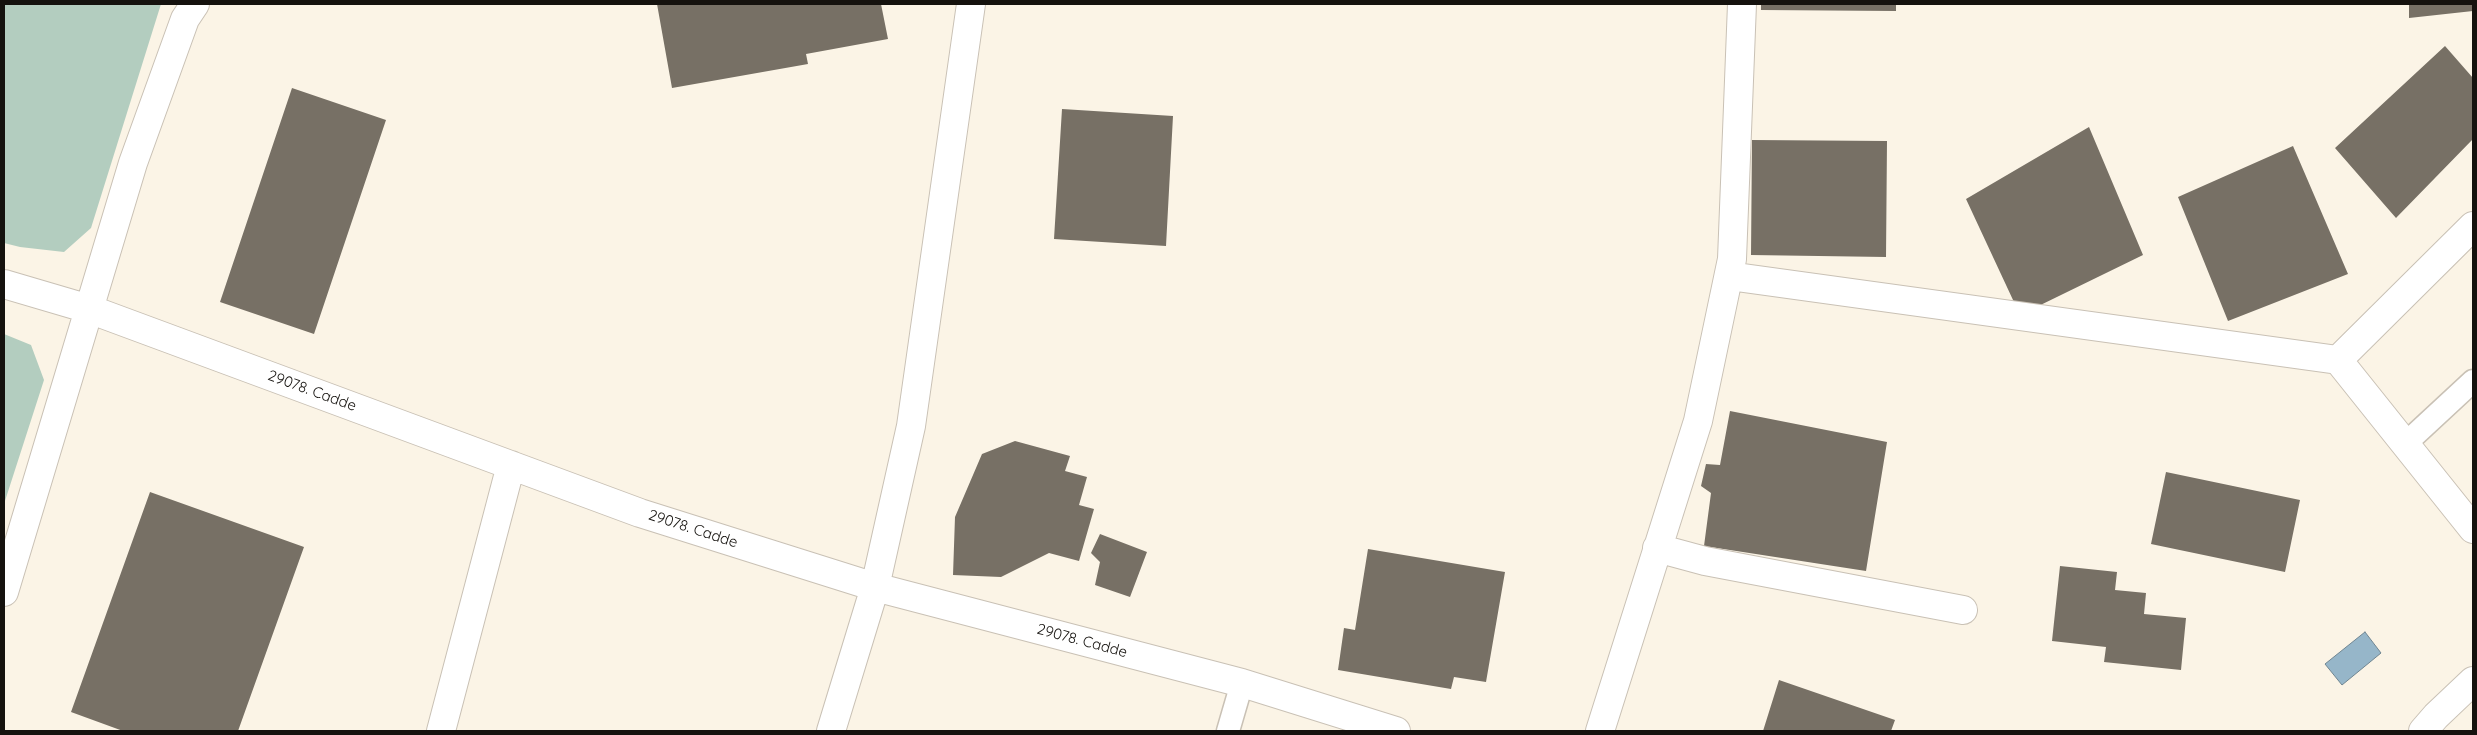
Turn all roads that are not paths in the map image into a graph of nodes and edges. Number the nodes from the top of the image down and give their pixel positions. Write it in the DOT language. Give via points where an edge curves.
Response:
graph roads {
  1 [pos="195,4"];
  2 [pos="972,4"];
  3 [pos="1742,4"];
  4 [pos="2473,226"];
  5 [pos="1729,276"];
  6 [pos="4,284"];
  7 [pos="89,309"];
  8 [pos="2338,360"];
  9 [pos="2473,381"];
  10 [pos="2406,444"];
  11 [pos="510,465"];
  12 [pos="2473,529"];
  13 [pos="1657,548"];
  14 [pos="876,588"];
  15 [pos="4,592"];
  16 [pos="1963,610"];
  17 [pos="2473,681"];
  18 [pos="1242,683"];
  19 [pos="441,731"];
  20 [pos="831,731"];
  21 [pos="1228,731"];
  22 [pos="1396,731"];
  23 [pos="1600,731"];
  24 [pos="2423,731"];
  1 -- 7 [label="street" via="185,19 136,154"];
  2 -- 14 [label="street" via="911,426"];
  3 -- 5 [label="street"];
  4 -- 8 [label="street"];
  5 -- 8 [label="street"];
  5 -- 13 [label="street" via="1698,420"];
  6 -- 7 [label="street, 29078. Cadde"];
  7 -- 11 [label="street, 29078. Cadde"];
  7 -- 15 [label="street"];
  8 -- 10 [label="street"];
  9 -- 10 [label="lane"];
  10 -- 12 [label="street"];
  11 -- 14 [label="street, 29078. Cadde" via="640,513"];
  11 -- 19 [label="street"];
  13 -- 16 [label="street" via="1706,561"];
  13 -- 23 [label="street"];
  14 -- 18 [label="street, 29078. Cadde"];
  14 -- 20 [label="street"];
  17 -- 24 [label="street"];
  18 -- 21 [label="lane"];
  18 -- 22 [label="street, 29078. Cadde"];
}
